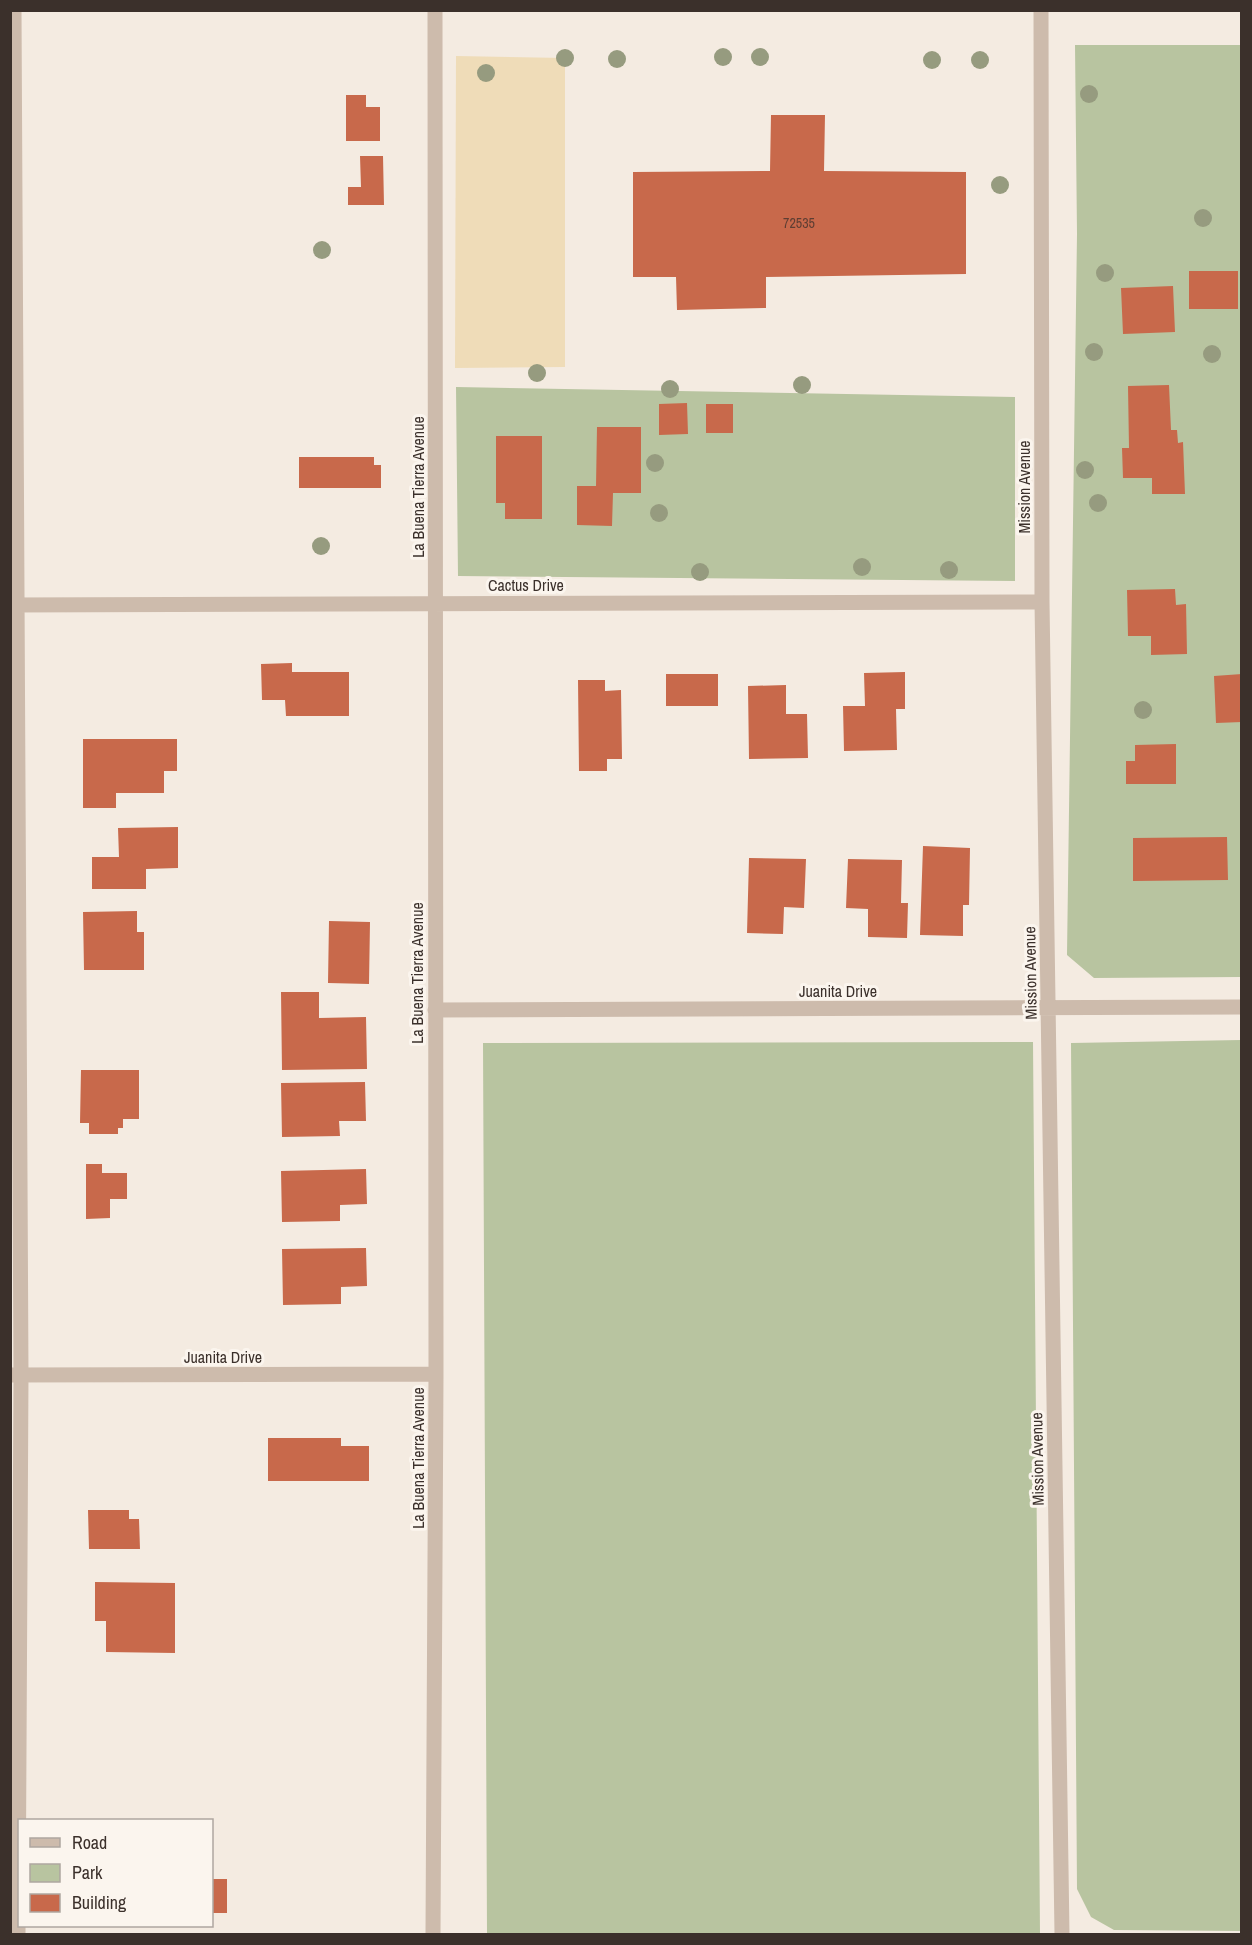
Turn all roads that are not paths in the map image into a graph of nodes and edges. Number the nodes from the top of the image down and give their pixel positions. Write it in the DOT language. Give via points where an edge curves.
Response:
graph roads {
  1 [pos="14,10"];
  2 [pos="435,10"];
  3 [pos="1041,10"];
  4 [pos="1042,602"];
  5 [pos="436,604"];
  6 [pos="14,605"];
  7 [pos="1242,1007"];
  8 [pos="1048,1009"];
  9 [pos="435,1010"];
  10 [pos="436,1374"];
  11 [pos="16,1375"];
  12 [pos="18,1935"];
  13 [pos="433,1935"];
  14 [pos="1062,1935"];
  1 -- 6 [label="street"];
  2 -- 5 [label="street, La Buena Tierra Avenue"];
  3 -- 4 [label="street, Mission Avenue"];
  4 -- 5 [label="street, Cactus Drive"];
  4 -- 8 [label="street, Mission Avenue"];
  5 -- 6 [label="street, Cactus Drive"];
  5 -- 9 [label="street, La Buena Tierra Avenue"];
  6 -- 11 [label="street"];
  7 -- 8 [label="street, Juanita Drive"];
  8 -- 9 [label="street, Juanita Drive"];
  8 -- 14 [label="street, Mission Avenue"];
  9 -- 10 [label="street, La Buena Tierra Avenue"];
  10 -- 11 [label="street, Juanita Drive"];
  10 -- 13 [label="street, La Buena Tierra Avenue"];
  11 -- 12 [label="street"];
}
